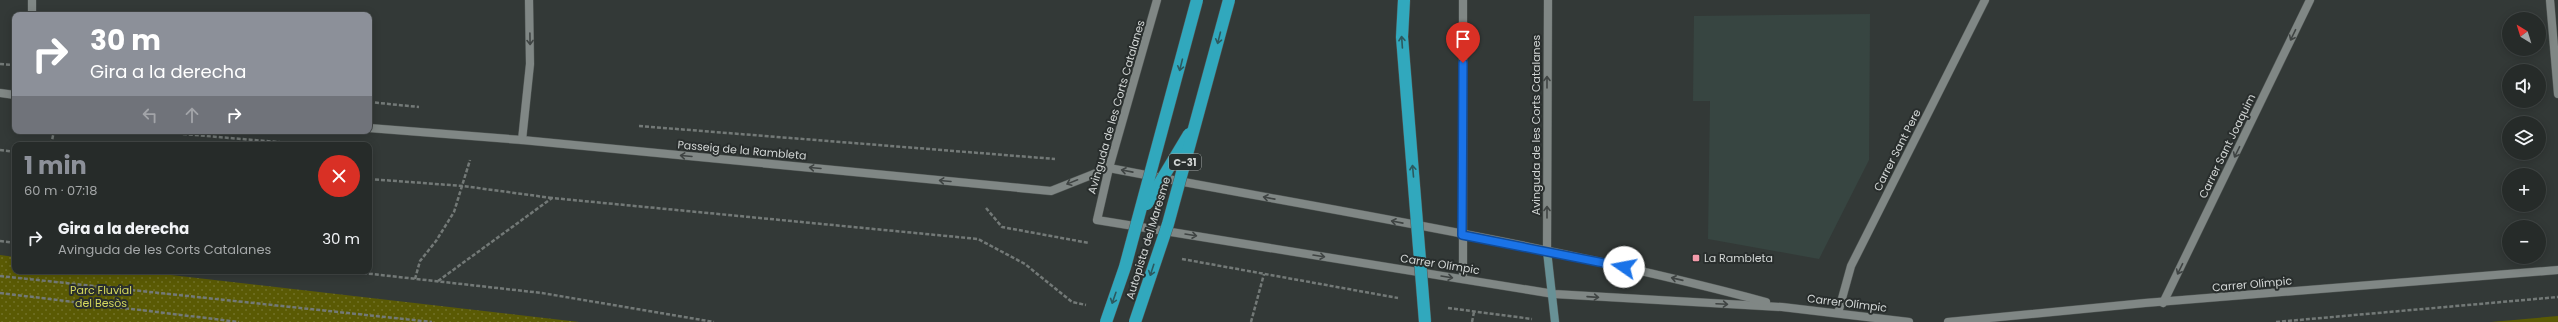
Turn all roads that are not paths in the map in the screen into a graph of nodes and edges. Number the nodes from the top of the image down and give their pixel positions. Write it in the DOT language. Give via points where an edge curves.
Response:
graph roads {
  1 [pos="32,0"];
  2 [pos="529,0"];
  3 [pos="1157,0"];
  4 [pos="1197,0"];
  5 [pos="1228,0"];
  6 [pos="1404,0"];
  7 [pos="1463,0"];
  8 [pos="1548,0"];
  9 [pos="1985,0"];
  10 [pos="2310,0"];
  11 [pos="2550,0"];
  12 [pos="32,12"];
  13 [pos="0,93"];
  14 [pos="2558,94"];
  15 [pos="12,95"];
  16 [pos="1197,121"];
  17 [pos="372,128"];
  18 [pos="522,140"];
  19 [pos="1109,168"];
  20 [pos="1139,217"];
  21 [pos="1097,220"];
  22 [pos="1462,235"];
  23 [pos="1547,251"];
  24 [pos="2558,270"];
  25 [pos="1464,279"];
  26 [pos="1554,294"];
  27 [pos="2163,303"];
  28 [pos="1782,307"];
  29 [pos="1838,314"];
  30 [pos="1106,322"];
  31 [pos="1135,322"];
  32 [pos="1425,322"];
  33 [pos="1555,322"];
  34 [pos="1909,322"];
  35 [pos="1948,322"];
  1 -- 12 [label="street"];
  2 -- 18 [label="street, one-way" via="530,64"];
  3 -- 19 [label="street, Avinguda de les Corts Catalanes"];
  4 -- 20 [label="highway, one-way, bridge"];
  5 -- 16 [label="highway, Autopista del Maresme / C-31, one-way, bridge"];
  32 -- 6 [label="highway, one-way, bridge" via="1402,37"];
  7 -- 22 [label="street"];
  23 -- 8 [label="street, Avinguda de les Corts Catalanes, one-way"];
  9 -- 29 [label="street, Carrer Sant Pere" via="1851,266"];
  10 -- 27 [label="street, Carrer Sant Joaquim, one-way"];
  11 -- 14 [label="street"];
  13 -- 15 [label="street"];
  16 -- 20 [label="highway, C-31, bridge"];
  16 -- 31 [label="highway, Autopista del Maresme / C-31, one-way, bridge" via="1168,224"];
  17 -- 18 [label="street, Passeig de la Rambleta"];
  19 -- 18 [label="street, Passeig de la Rambleta, one-way" via="1051,191"];
  19 -- 21 [label="street, Avinguda de les Corts Catalanes"];
  22 -- 19 [label="street, Carrer Olímpic, one-way"];
  20 -- 30 [label="highway, one-way, bridge"];
  21 -- 25 [label="street, Carrer Olímpic, one-way"];
  22 -- 23 [label="street, Carrer Olímpic"];
  22 -- 25 [label="street"];
  23 -- 26 [label="street"];
  28 -- 23 [label="street, Carrer Olímpic, one-way" via="1690,282"];
  24 -- 27 [label="street, Carrer Olímpic"];
  25 -- 26 [label="street, Carrer Olímpic"];
  26 -- 28 [label="street, Carrer Olímpic, one-way"];
  26 -- 33 [label="street"];
  27 -- 35 [label="street, Carrer Olímpic"];
  28 -- 29 [label="street, Carrer Olímpic"];
  29 -- 34 [label="street, Carrer Olímpic"];
}
